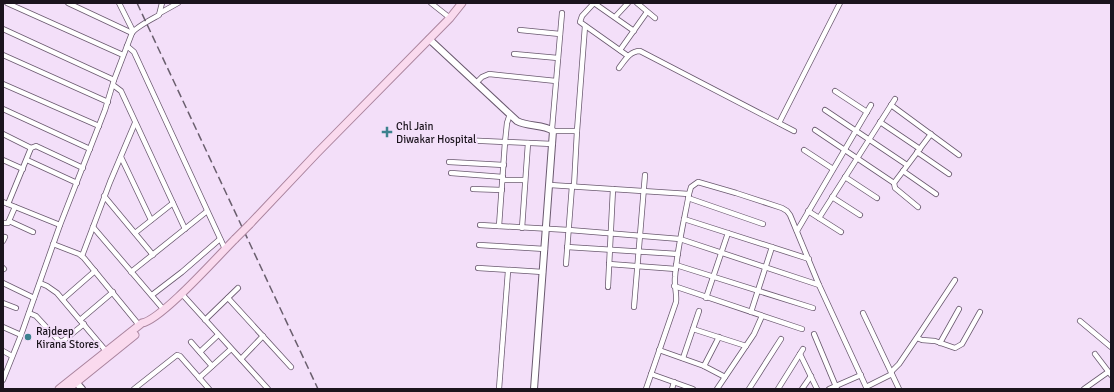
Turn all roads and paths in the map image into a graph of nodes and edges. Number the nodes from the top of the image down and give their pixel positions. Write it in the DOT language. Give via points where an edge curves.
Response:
graph roads {
  1 [pos="7,3"];
  2 [pos="68,3"];
  3 [pos="119,3"];
  4 [pos="178,3"];
  5 [pos="431,3"];
  6 [pos="594,3"];
  7 [pos="628,3"];
  8 [pos="637,3"];
  9 [pos="840,3"];
  10 [pos="161,4"];
  11 [pos="460,5"];
  12 [pos="647,12"];
  13 [pos="160,13"];
  14 [pos="562,13"];
  15 [pos="615,17"];
  16 [pos="450,18"];
  17 [pos="655,18"];
  18 [pos="585,26"];
  19 [pos="3,29"];
  20 [pos="520,30"];
  21 [pos="634,31"];
  22 [pos="132,32"];
  23 [pos="560,34"];
  24 [pos="429,39"];
  25 [pos="127,46"];
  26 [pos="620,50"];
  27 [pos="514,54"];
  28 [pos="3,55"];
  29 [pos="123,55"];
  30 [pos="628,56"];
  31 [pos="558,58"];
  32 [pos="619,68"];
  33 [pos="556,81"];
  34 [pos="114,82"];
  35 [pos="476,83"];
  36 [pos="3,84"];
  37 [pos="835,91"];
  38 [pos="895,99"];
  39 [pos="108,102"];
  40 [pos="871,105"];
  41 [pos="891,105"];
  42 [pos="3,109"];
  43 [pos="825,110"];
  44 [pos="867,112"];
  45 [pos="510,114"];
  46 [pos="135,122"];
  47 [pos="880,122"];
  48 [pos="779,123"];
  49 [pos="99,126"];
  50 [pos="553,130"];
  51 [pos="815,130"];
  52 [pos="856,130"];
  53 [pos="576,131"];
  54 [pos="794,131"];
  55 [pos="3,134"];
  56 [pos="931,134"];
  57 [pos="869,139"];
  58 [pos="461,140"];
  59 [pos="505,142"];
  60 [pos="528,143"];
  61 [pos="553,144"];
  62 [pos="32,148"];
  63 [pos="90,149"];
  64 [pos="804,150"];
  65 [pos="845,150"];
  66 [pos="918,151"];
  67 [pos="959,155"];
  68 [pos="120,156"];
  69 [pos="857,158"];
  70 [pos="3,160"];
  71 [pos="27,160"];
  72 [pos="449,162"];
  73 [pos="504,165"];
  74 [pos="907,165"];
  75 [pos="83,168"];
  76 [pos="23,169"];
  77 [pos="833,169"];
  78 [pos="903,171"];
  79 [pos="451,173"];
  80 [pos="950,174"];
  81 [pos="645,175"];
  82 [pos="845,177"];
  83 [pos="503,178"];
  84 [pos="525,180"];
  85 [pos="77,183"];
  86 [pos="894,183"];
  87 [pos="550,184"];
  88 [pos="573,186"];
  89 [pos="473,189"];
  90 [pos="613,189"];
  91 [pos="502,190"];
  92 [pos="644,191"];
  93 [pos="936,194"];
  94 [pos="104,196"];
  95 [pos="688,196"];
  96 [pos="832,197"];
  97 [pos="876,198"];
  98 [pos="3,202"];
  99 [pos="8,204"];
  100 [pos="172,204"];
  101 [pos="15,207"];
  102 [pos="918,207"];
  103 [pos="808,211"];
  104 [pos="206,212"];
  105 [pos="860,215"];
  106 [pos="819,218"];
  107 [pos="151,220"];
  108 [pos="684,220"];
  109 [pos="9,221"];
  110 [pos="3,223"];
  111 [pos="763,224"];
  112 [pos="60,225"];
  113 [pos="480,225"];
  114 [pos="500,226"];
  115 [pos="93,227"];
  116 [pos="522,228"];
  117 [pos="185,229"];
  118 [pos="546,230"];
  119 [pos="569,230"];
  120 [pos="797,231"];
  121 [pos="33,232"];
  122 [pos="841,232"];
  123 [pos="135,233"];
  124 [pos="610,233"];
  125 [pos="728,233"];
  126 [pos="639,235"];
  127 [pos="220,239"];
  128 [pos="680,239"];
  129 [pos="53,244"];
  130 [pos="479,245"];
  131 [pos="567,247"];
  132 [pos="772,248"];
  133 [pos="225,249"];
  134 [pos="545,249"];
  135 [pos="609,250"];
  136 [pos="638,251"];
  137 [pos="722,252"];
  138 [pos="678,254"];
  139 [pos="153,255"];
  140 [pos="82,256"];
  141 [pos="808,259"];
  142 [pos="566,264"];
  143 [pos="609,264"];
  144 [pos="638,266"];
  145 [pos="676,267"];
  146 [pos="765,267"];
  147 [pos="478,268"];
  148 [pos="95,271"];
  149 [pos="508,271"];
  150 [pos="131,272"];
  151 [pos="543,272"];
  152 [pos="713,276"];
  153 [pos="955,280"];
  154 [pos="3,283"];
  155 [pos="40,283"];
  156 [pos="819,285"];
  157 [pos="674,286"];
  158 [pos="238,288"];
  159 [pos="608,288"];
  160 [pos="757,290"];
  161 [pos="113,292"];
  162 [pos="181,293"];
  163 [pos="152,295"];
  164 [pos="34,298"];
  165 [pos="228,298"];
  166 [pos="706,298"];
  167 [pos="63,299"];
  168 [pos="3,303"];
  169 [pos="634,307"];
  170 [pos="16,308"];
  171 [pos="813,308"];
  172 [pos="959,308"];
  173 [pos="164,310"];
  174 [pos="698,311"];
  175 [pos="751,312"];
  176 [pos="980,312"];
  177 [pos="29,313"];
  178 [pos="863,313"];
  179 [pos="762,316"];
  180 [pos="205,320"];
  181 [pos="1080,321"];
  182 [pos="82,322"];
  183 [pos="147,322"];
  184 [pos="139,325"];
  185 [pos="3,327"];
  186 [pos="693,329"];
  187 [pos="802,329"];
  188 [pos="814,334"];
  189 [pos="21,335"];
  190 [pos="218,335"];
  191 [pos="263,336"];
  192 [pos="719,337"];
  193 [pos="917,338"];
  194 [pos="781,339"];
  195 [pos="191,342"];
  196 [pos="940,342"];
  197 [pos="746,346"];
  198 [pos="1111,347"];
  199 [pos="230,349"];
  200 [pos="803,349"];
  201 [pos="659,350"];
  202 [pos="3,351"];
  203 [pos="106,351"];
  204 [pos="200,352"];
  205 [pos="800,354"];
  206 [pos="1095,354"];
  207 [pos="12,356"];
  208 [pos="683,358"];
  209 [pos="241,359"];
  210 [pos="212,366"];
  211 [pos="704,366"];
  212 [pos="291,367"];
  213 [pos="892,373"];
  214 [pos="651,374"];
  215 [pos="1110,374"];
  216 [pos="861,375"];
  217 [pos="811,376"];
  218 [pos="4,377"];
  219 [pos="725,377"];
  220 [pos="198,378"];
  221 [pos="74,380"];
  222 [pos="674,382"];
  223 [pos="836,388"];
  224 [pos="866,388"];
  225 [pos="59,389"];
  226 [pos="68,389"];
  227 [pos="82,389"];
  228 [pos="134,389"];
  229 [pos="209,389"];
  230 [pos="268,389"];
  231 [pos="499,389"];
  232 [pos="534,389"];
  233 [pos="646,389"];
  234 [pos="672,389"];
  235 [pos="693,389"];
  236 [pos="717,389"];
  237 [pos="749,389"];
  238 [pos="778,389"];
  239 [pos="802,389"];
  240 [pos="817,389"];
  241 [pos="829,389"];
  242 [pos="899,389"];
  243 [pos="1084,389"];
  1 -- 29 [label="street"];
  2 -- 22 [label="street"];
  3 -- 22 [label="street"];
  4 -- 13 [label="street"];
  5 -- 16 [label="street"];
  6 -- 15 [label="street"];
  6 -- 18 [label="street" via="580,19"];
  7 -- 15 [label="street"];
  8 -- 12 [label="street"];
  9 -- 48 [label="street"];
  10 -- 13 [label="street"];
  11 -- 16 [label="main road"];
  12 -- 17 [label="street"];
  12 -- 21 [label="street"];
  13 -- 22 [label="street"];
  14 -- 23 [label="street"];
  15 -- 21 [label="street"];
  16 -- 24 [label="main road"];
  18 -- 26 [label="street"];
  18 -- 53 [label="street"];
  19 -- 34 [label="street"];
  20 -- 23 [label="street"];
  21 -- 26 [label="street"];
  22 -- 25 [label="street"];
  23 -- 31 [label="street"];
  24 -- 35 [label="street"];
  24 -- 133 [label="main road, bridge"];
  25 -- 29 [label="street"];
  25 -- 104 [label="street" via="134,52"];
  26 -- 30 [label="street"];
  27 -- 31 [label="street"];
  28 -- 39 [label="street"];
  29 -- 34 [label="street"];
  30 -- 32 [label="street"];
  30 -- 48 [label="street" via="640,51"];
  31 -- 33 [label="street"];
  33 -- 35 [label="street" via="489,74"];
  33 -- 50 [label="street"];
  34 -- 39 [label="street"];
  34 -- 46 [label="street" via="121,91"];
  35 -- 45 [label="street"];
  36 -- 49 [label="street"];
  37 -- 44 [label="street"];
  38 -- 41 [label="street"];
  39 -- 49 [label="street"];
  40 -- 44 [label="street"];
  41 -- 47 [label="street"];
  41 -- 56 [label="street"];
  42 -- 63 [label="street"];
  43 -- 52 [label="street"];
  44 -- 52 [label="street"];
  45 -- 50 [label="street" via="522,124"];
  45 -- 59 [label="street"];
  46 -- 68 [label="street"];
  46 -- 100 [label="street"];
  47 -- 57 [label="street"];
  47 -- 66 [label="street"];
  48 -- 54 [label="street"];
  49 -- 63 [label="street"];
  50 -- 53 [label="street"];
  50 -- 61 [label="street"];
  51 -- 65 [label="street"];
  52 -- 57 [label="street"];
  52 -- 65 [label="street"];
  53 -- 88 [label="street"];
  55 -- 62 [label="street"];
  56 -- 66 [label="street"];
  56 -- 67 [label="street"];
  57 -- 69 [label="street"];
  57 -- 74 [label="street"];
  58 -- 59 [label="street"];
  59 -- 60 [label="street"];
  59 -- 73 [label="street"];
  60 -- 61 [label="street"];
  60 -- 84 [label="street"];
  61 -- 87 [label="street"];
  62 -- 71 [label="street"];
  62 -- 75 [label="street" via="36,146"];
  63 -- 75 [label="street"];
  64 -- 77 [label="street"];
  65 -- 69 [label="street"];
  65 -- 77 [label="street"];
  66 -- 74 [label="street"];
  66 -- 80 [label="street"];
  68 -- 94 [label="street"];
  68 -- 107 [label="street"];
  69 -- 82 [label="street"];
  69 -- 86 [label="street"];
  70 -- 76 [label="street"];
  71 -- 76 [label="street"];
  71 -- 85 [label="street"];
  72 -- 73 [label="street"];
  73 -- 83 [label="street"];
  74 -- 78 [label="street"];
  75 -- 85 [label="street"];
  76 -- 99 [label="street"];
  77 -- 103 [label="street"];
  78 -- 86 [label="street"];
  78 -- 93 [label="street"];
  79 -- 83 [label="street"];
  81 -- 92 [label="street"];
  82 -- 96 [label="street"];
  82 -- 97 [label="street"];
  83 -- 84 [label="street"];
  83 -- 91 [label="street"];
  84 -- 116 [label="street"];
  85 -- 112 [label="street"];
  86 -- 102 [label="street" via="895,188"];
  87 -- 88 [label="street"];
  87 -- 118 [label="street"];
  88 -- 90 [label="street"];
  88 -- 119 [label="street"];
  89 -- 91 [label="street"];
  90 -- 92 [label="street"];
  90 -- 124 [label="street"];
  91 -- 114 [label="street"];
  92 -- 95 [label="street"];
  92 -- 126 [label="street"];
  94 -- 115 [label="street"];
  94 -- 123 [label="street"];
  95 -- 108 [label="street"];
  95 -- 111 [label="street"];
  95 -- 120 [label="street" via="694,184 702,182 782,208 790,215"];
  96 -- 105 [label="street"];
  96 -- 106 [label="street"];
  98 -- 99 [label="street"];
  99 -- 101 [label="street"];
  100 -- 107 [label="street"];
  100 -- 117 [label="street"];
  101 -- 109 [label="street"];
  101 -- 112 [label="street"];
  103 -- 106 [label="street"];
  103 -- 120 [label="street"];
  104 -- 117 [label="street"];
  104 -- 127 [label="street"];
  106 -- 122 [label="street"];
  107 -- 123 [label="street"];
  108 -- 125 [label="street"];
  108 -- 128 [label="street"];
  109 -- 110 [label="street" via="7,224"];
  109 -- 121 [label="street"];
  112 -- 129 [label="street"];
  113 -- 114 [label="street"];
  114 -- 116 [label="street"];
  115 -- 140 [label="street"];
  115 -- 150 [label="street"];
  116 -- 118 [label="street"];
  117 -- 139 [label="street"];
  118 -- 119 [label="street"];
  118 -- 134 [label="street"];
  119 -- 124 [label="street"];
  119 -- 131 [label="street"];
  120 -- 141 [label="street"];
  123 -- 139 [label="street"];
  124 -- 126 [label="street"];
  124 -- 135 [label="street"];
  125 -- 132 [label="street"];
  125 -- 137 [label="street"];
  126 -- 128 [label="street"];
  126 -- 136 [label="street"];
  127 -- 133 [label="street"];
  127 -- 163 [label="street"];
  128 -- 137 [label="street"];
  128 -- 138 [label="street"];
  129 -- 140 [label="street"];
  129 -- 155 [label="street"];
  130 -- 134 [label="street"];
  131 -- 135 [label="street"];
  131 -- 142 [label="street"];
  132 -- 141 [label="street"];
  132 -- 146 [label="street"];
  133 -- 162 [label="main road"];
  134 -- 151 [label="street"];
  135 -- 136 [label="street"];
  135 -- 143 [label="street"];
  136 -- 138 [label="street"];
  136 -- 144 [label="street"];
  137 -- 146 [label="street"];
  137 -- 152 [label="street"];
  138 -- 145 [label="street"];
  139 -- 150 [label="street"];
  140 -- 148 [label="street"];
  141 -- 156 [label="street"];
  143 -- 144 [label="street"];
  143 -- 159 [label="street"];
  144 -- 145 [label="street"];
  144 -- 169 [label="street"];
  145 -- 152 [label="street"];
  145 -- 157 [label="street"];
  146 -- 156 [label="street"];
  146 -- 160 [label="street"];
  147 -- 149 [label="street"];
  148 -- 161 [label="street"];
  148 -- 167 [label="street"];
  149 -- 151 [label="street"];
  149 -- 231 [label="street"];
  150 -- 163 [label="street"];
  151 -- 232 [label="street"];
  152 -- 160 [label="street"];
  152 -- 166 [label="street"];
  153 -- 193 [label="street"];
  154 -- 164 [label="street"];
  155 -- 164 [label="street"];
  155 -- 167 [label="street" via="51,288"];
  156 -- 216 [label="street"];
  157 -- 166 [label="street"];
  157 -- 201 [label="street" via="676,302"];
  158 -- 165 [label="street"];
  160 -- 171 [label="street"];
  160 -- 175 [label="street"];
  161 -- 182 [label="street"];
  161 -- 184 [label="street"];
  162 -- 173 [label="main road"];
  162 -- 180 [label="street"];
  163 -- 173 [label="street"];
  164 -- 177 [label="street"];
  165 -- 180 [label="street"];
  165 -- 191 [label="street"];
  166 -- 175 [label="street"];
  167 -- 182 [label="street"];
  168 -- 170 [label="street"];
  172 -- 196 [label="street"];
  173 -- 183 [label="main road"];
  174 -- 186 [label="street"];
  175 -- 179 [label="street"];
  176 -- 196 [label="street" via="959,347 950,347"];
  177 -- 182 [label="street" via="36,316 60,342"];
  177 -- 189 [label="street"];
  178 -- 213 [label="street"];
  179 -- 187 [label="street"];
  179 -- 197 [label="street"];
  180 -- 190 [label="street"];
  181 -- 198 [label="street"];
  182 -- 203 [label="street"];
  183 -- 184 [label="main road"];
  183 -- 221 [label="main road" via="145,327"];
  184 -- 203 [label="main road"];
  185 -- 189 [label="street"];
  186 -- 192 [label="street"];
  186 -- 208 [label="street"];
  188 -- 223 [label="street"];
  189 -- 207 [label="street"];
  190 -- 199 [label="street"];
  190 -- 204 [label="street"];
  191 -- 209 [label="street"];
  191 -- 212 [label="street"];
  192 -- 197 [label="street"];
  192 -- 211 [label="street"];
  193 -- 196 [label="street"];
  193 -- 213 [label="street"];
  194 -- 237 [label="street"];
  195 -- 204 [label="street"];
  197 -- 219 [label="street"];
  199 -- 209 [label="street"];
  199 -- 210 [label="street"];
  200 -- 205 [label="street"];
  201 -- 208 [label="street"];
  201 -- 214 [label="street"];
  202 -- 207 [label="street"];
  203 -- 221 [label="main road"];
  204 -- 210 [label="street"];
  205 -- 217 [label="street"];
  205 -- 238 [label="street"];
  206 -- 215 [label="street"];
  207 -- 218 [label="street"];
  208 -- 211 [label="street"];
  209 -- 230 [label="street"];
  210 -- 220 [label="street"];
  211 -- 219 [label="street"];
  213 -- 224 [label="street"];
  213 -- 242 [label="street"];
  214 -- 222 [label="street"];
  214 -- 233 [label="street"];
  215 -- 243 [label="street"];
  216 -- 223 [label="street"];
  216 -- 224 [label="street"];
  217 -- 239 [label="street"];
  217 -- 240 [label="street"];
  219 -- 236 [label="street"];
  220 -- 228 [label="street" via="177,355"];
  220 -- 229 [label="street"];
  221 -- 225 [label="main road"];
  221 -- 226 [label="main road"];
  221 -- 227 [label="street"];
  222 -- 234 [label="street"];
  222 -- 235 [label="street"];
  223 -- 241 [label="street"];
}
